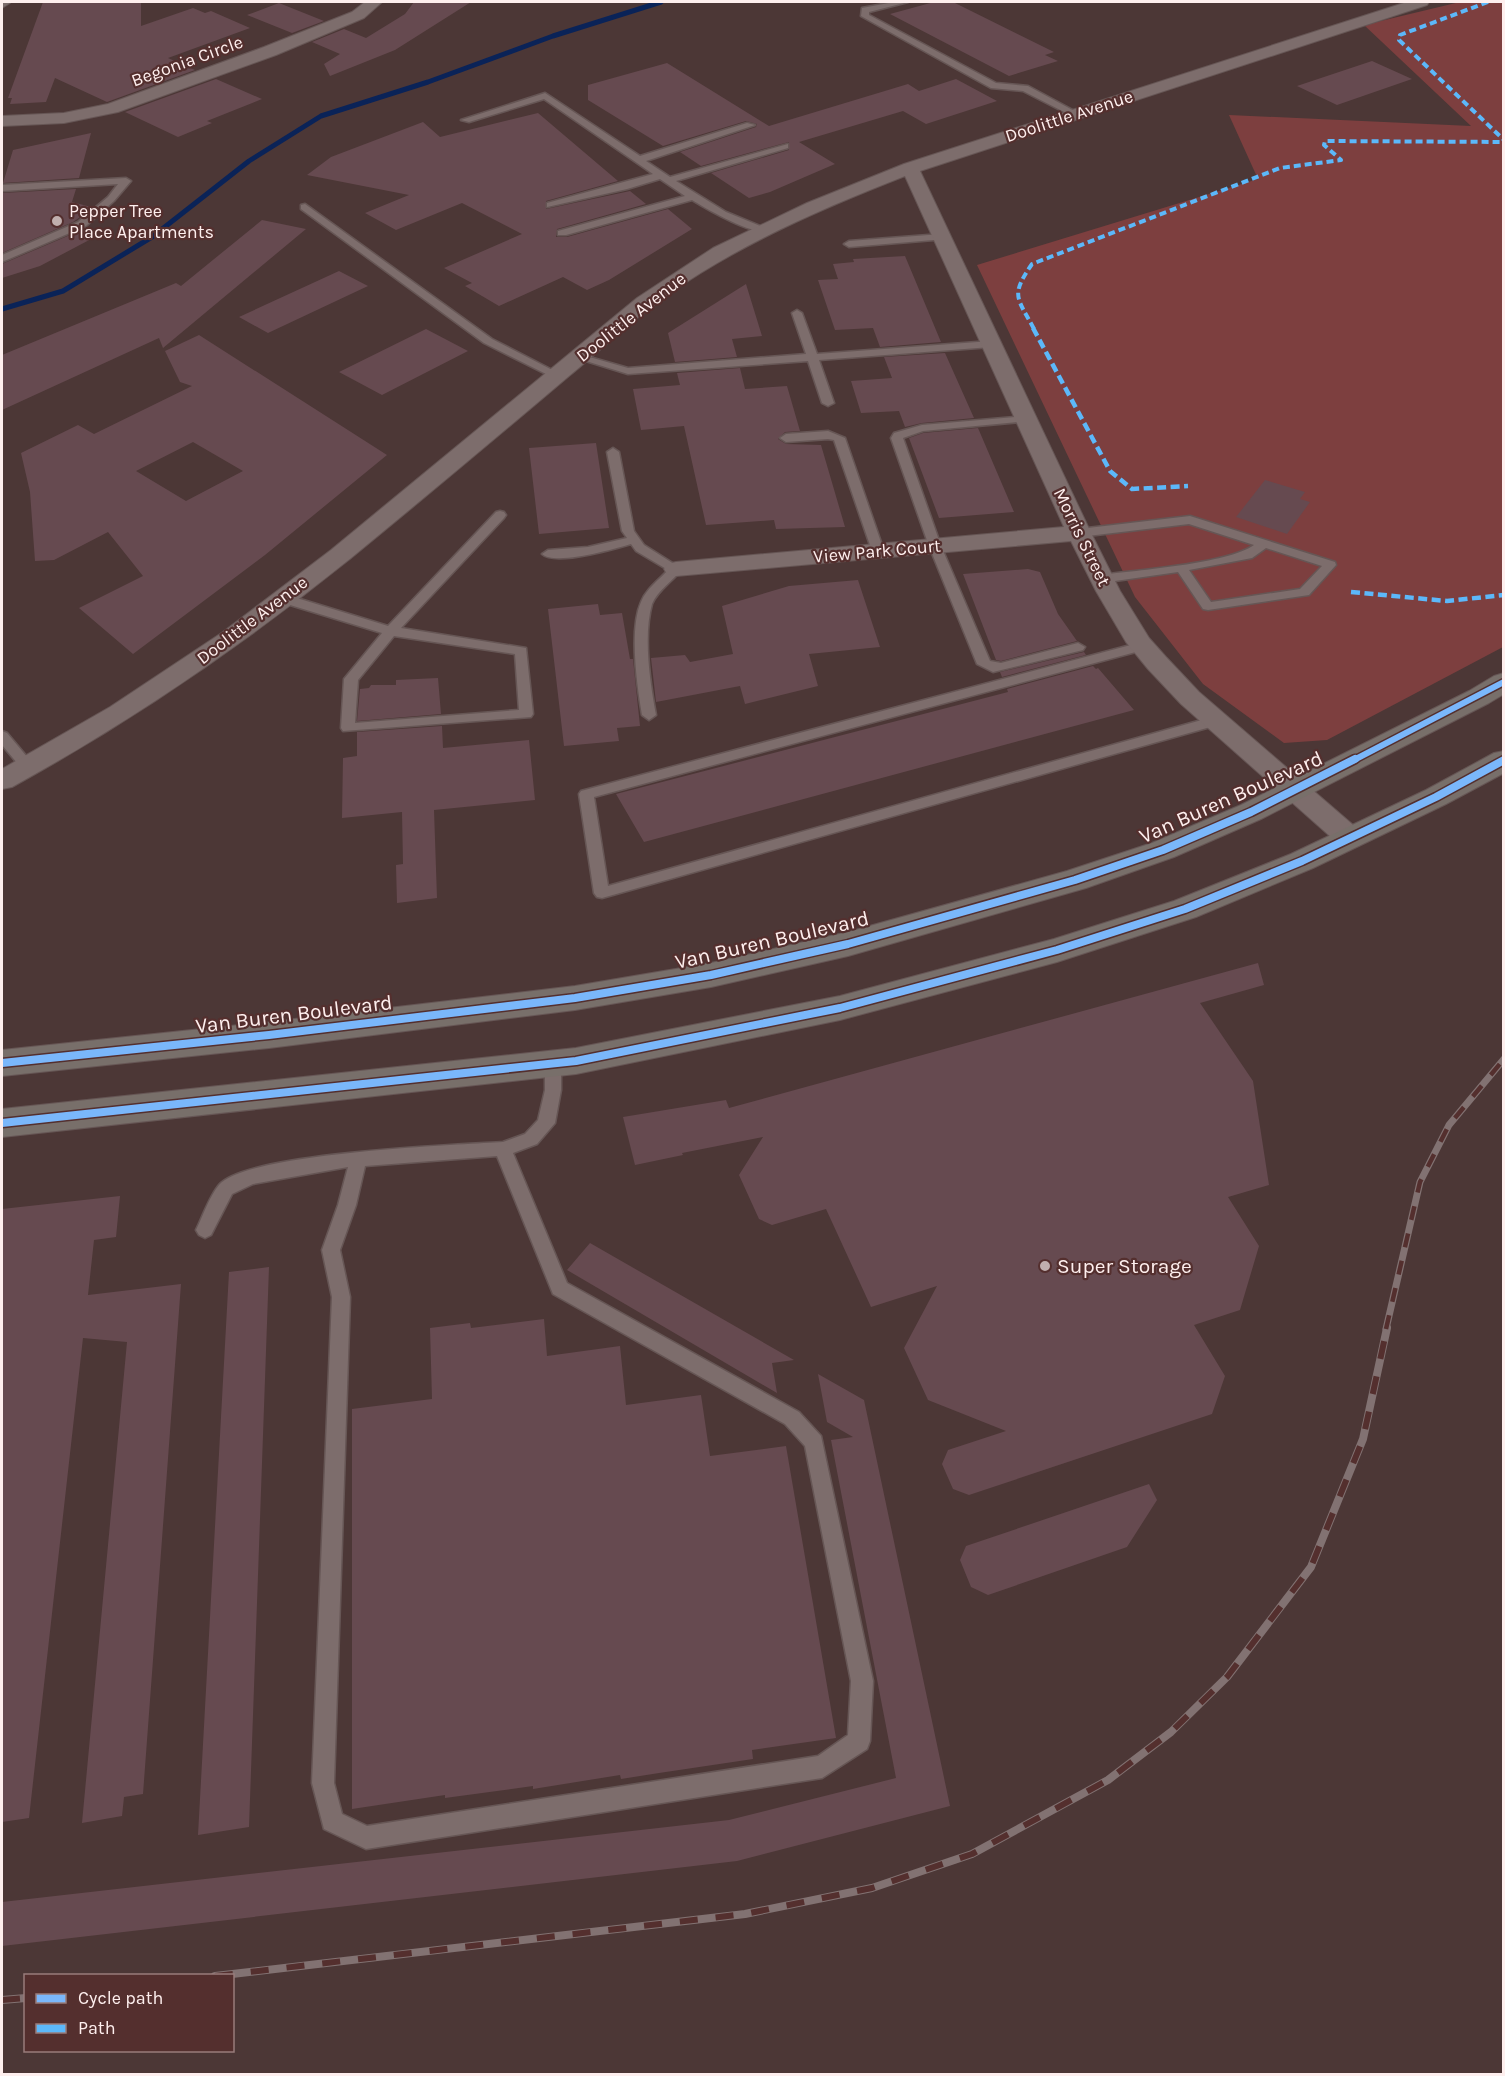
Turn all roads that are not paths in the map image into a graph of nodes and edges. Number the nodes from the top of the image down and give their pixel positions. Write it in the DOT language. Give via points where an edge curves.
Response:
graph roads {
  1 [pos="374,2"];
  2 [pos="904,2"];
  3 [pos="1421,2"];
  4 [pos="1076,114"];
  5 [pos="466,120"];
  6 [pos="2,121"];
  7 [pos="750,125"];
  8 [pos="785,146"];
  9 [pos="639,160"];
  10 [pos="909,168"];
  11 [pos="665,178"];
  12 [pos="2,188"];
  13 [pos="693,197"];
  14 [pos="550,205"];
  15 [pos="305,207"];
  16 [pos="765,230"];
  17 [pos="562,233"];
  18 [pos="942,237"];
  19 [pos="849,244"];
  20 [pos="2,259"];
  21 [pos="797,313"];
  22 [pos="991,344"];
  23 [pos="579,357"];
  24 [pos="813,357"];
  25 [pos="556,375"];
  26 [pos="828,403"];
  27 [pos="1026,419"];
  28 [pos="786,438"];
  29 [pos="613,452"];
  30 [pos="500,515"];
  31 [pos="1079,533"];
  32 [pos="634,540"];
  33 [pos="1264,544"];
  34 [pos="935,546"];
  35 [pos="878,551"];
  36 [pos="548,554"];
  37 [pos="1181,568"];
  38 [pos="675,569"];
  39 [pos="1101,579"];
  40 [pos="282,598"];
  41 [pos="391,631"];
  42 [pos="1142,646"];
  43 [pos="1078,647"];
  44 [pos="1503,682"];
  45 [pos="649,714"];
  46 [pos="1216,721"];
  47 [pos="2,736"];
  48 [pos="1503,760"];
  49 [pos="28,767"];
  50 [pos="2,780"];
  51 [pos="1295,791"];
  52 [pos="1350,838"];
  53 [pos="2,1063"];
  54 [pos="553,1064"];
  55 [pos="2,1122"];
  56 [pos="503,1149"];
  57 [pos="358,1160"];
  58 [pos="205,1230"];
  1 -- 6 [label="street, Begonia Circle" via="358,15 270,51 112,108 64,118"];
  2 -- 4 [label="lane" via="865,10 865,15 994,86 1025,88"];
  3 -- 4 [label="street, Doolittle Avenue"];
  4 -- 10 [label="street, Doolittle Avenue"];
  5 -- 9 [label="lane" via="545,96"];
  7 -- 9 [label="lane"];
  8 -- 11 [label="lane"];
  9 -- 11 [label="lane"];
  10 -- 16 [label="street, Doolittle Avenue" via="846,191"];
  10 -- 18 [label="street, Morris Street"];
  11 -- 13 [label="lane"];
  11 -- 14 [label="lane"];
  12 -- 20 [label="lane" via="126,182 81,224"];
  13 -- 16 [label="lane" via="722,214"];
  13 -- 17 [label="lane"];
  15 -- 25 [label="lane" via="488,341"];
  16 -- 23 [label="street, Doolittle Avenue" via="660,290"];
  18 -- 19 [label="lane"];
  18 -- 22 [label="street, Morris Street"];
  21 -- 24 [label="lane"];
  22 -- 24 [label="lane"];
  22 -- 27 [label="street, Morris Street"];
  23 -- 24 [label="lane" via="628,371"];
  23 -- 25 [label="street, Doolittle Avenue"];
  24 -- 26 [label="lane"];
  25 -- 40 [label="street, Doolittle Avenue" via="443,471"];
  27 -- 31 [label="street, Morris Street"];
  27 -- 34 [label="lane" via="922,428 898,435"];
  28 -- 35 [label="lane" via="839,438"];
  29 -- 32 [label="lane" via="623,513"];
  30 -- 41 [label="lane"];
  31 -- 33 [label="lane" via="1190,520"];
  31 -- 34 [label="street, View Park Court"];
  31 -- 39 [label="street, Morris Street"];
  32 -- 36 [label="lane" via="588,551"];
  32 -- 38 [label="lane" via="653,558"];
  33 -- 37 [label="lane" via="1248,555"];
  33 -- 37 [label="lane" via="1330,565 1304,592 1208,606"];
  34 -- 35 [label="street, View Park Court"];
  34 -- 43 [label="lane" via="984,664 1001,667"];
  35 -- 38 [label="street, View Park Court"];
  37 -- 39 [label="lane"];
  38 -- 45 [label="lane" via="646,604 642,679"];
  39 -- 42 [label="street, Morris Street"];
  40 -- 41 [label="lane"];
  40 -- 49 [label="street, Doolittle Avenue" via="230,640"];
  41 -- 41 [label="lane" via="521,651 526,714 348,728 351,679"];
  42 -- 46 [label="street, Morris Street"];
  42 -- 46 [label="lane" via="586,794 602,893"];
  44 -- 51 [label="main road, Van Buren Boulevard"];
  46 -- 51 [label="street, Morris Street"];
  47 -- 49 [label="lane"];
  48 -- 52 [label="main road"];
  49 -- 50 [label="street, Doolittle Avenue"];
  51 -- 52 [label="street, Morris Street"];
  51 -- 53 [label="main road, Van Buren Boulevard" via="1163,850 1075,880 848,944 711,975 563,1000"];
  52 -- 54 [label="main road" via="1185,909 1057,950 808,1015"];
  54 -- 55 [label="main road"];
  54 -- 56 [label="lane" via="553,1090 546,1123 531,1139"];
  56 -- 57 [label="lane"];
  56 -- 57 [label="lane" via="560,1288 792,1418 814,1442 862,1681 859,1741 822,1767 366,1838 332,1821 323,1783 340,1297 331,1250"];
  57 -- 58 [label="lane" via="332,1161 249,1177 226,1190"];
}
